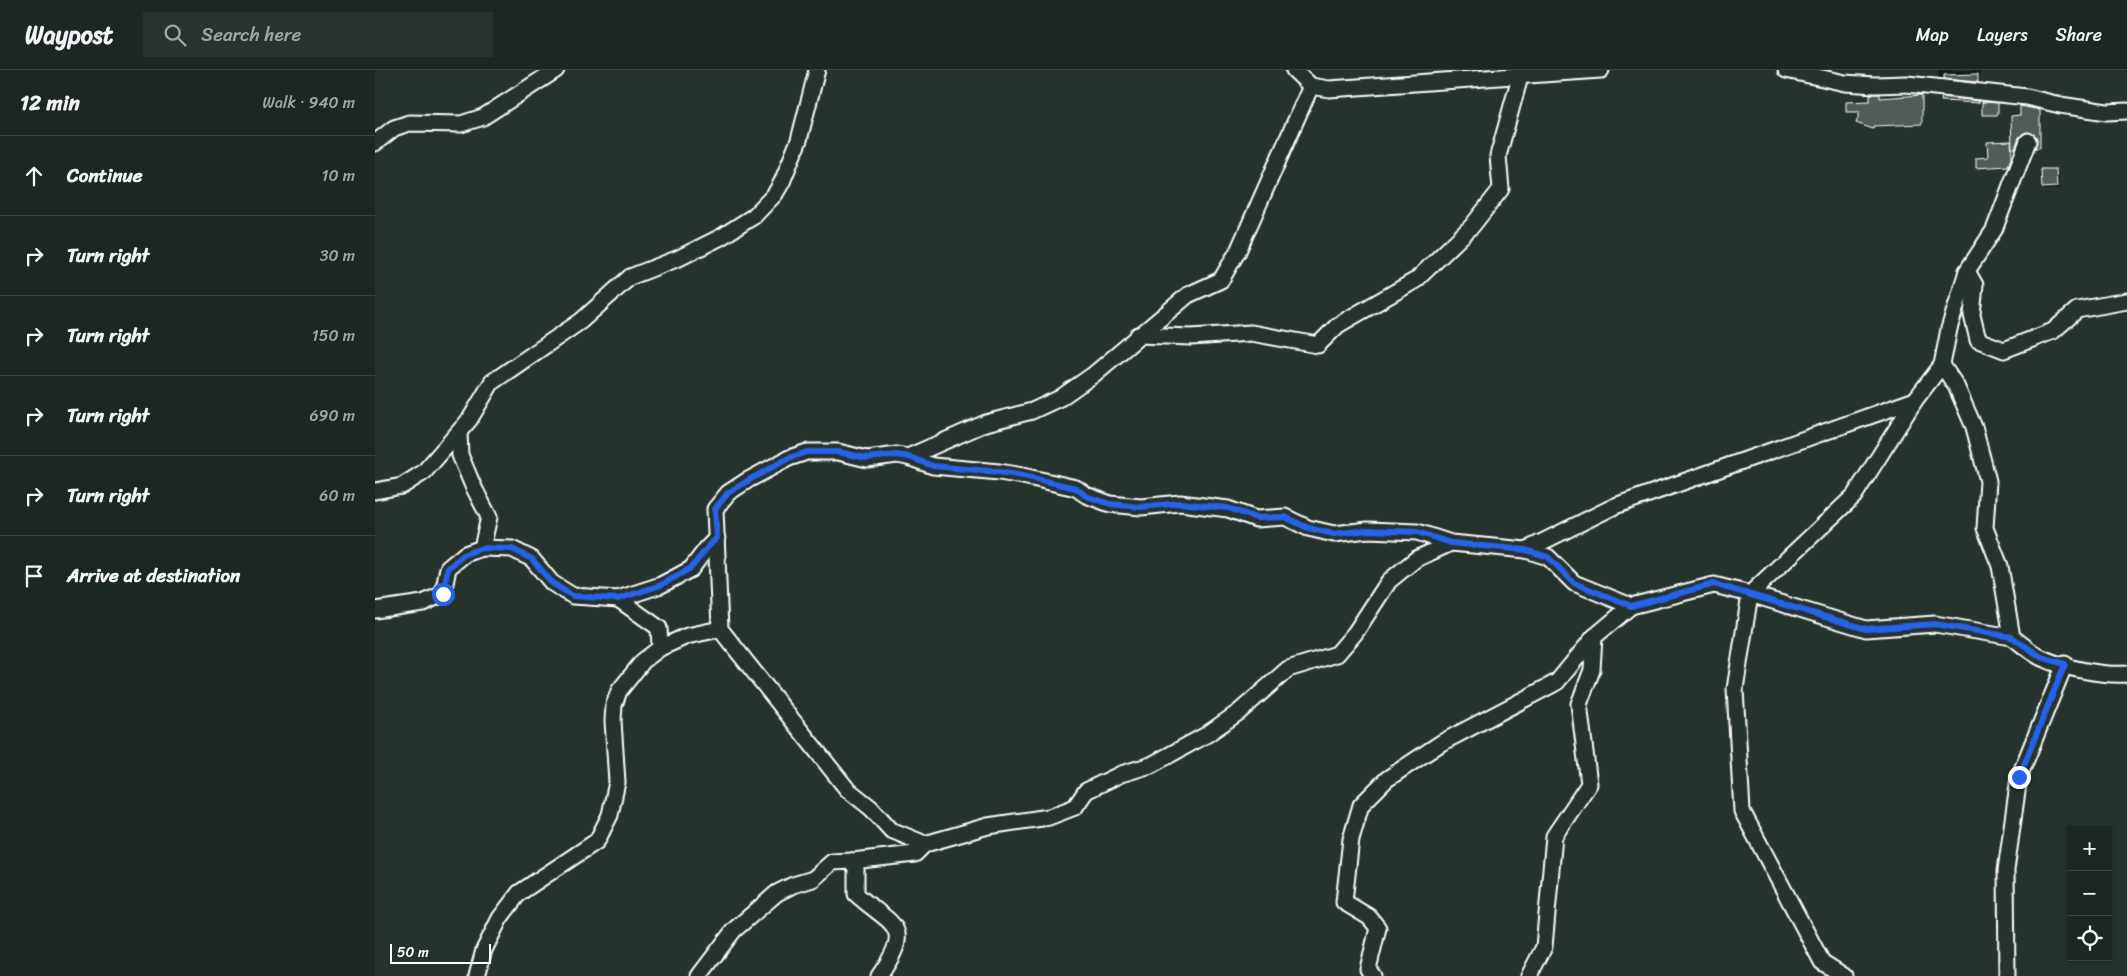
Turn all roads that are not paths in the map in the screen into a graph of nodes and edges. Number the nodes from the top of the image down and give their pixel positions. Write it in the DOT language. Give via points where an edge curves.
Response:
graph roads {
  1 [pos="556,70"];
  2 [pos="817,70"];
  3 [pos="1294,70"];
  4 [pos="1601,70"];
  5 [pos="1786,70"];
  6 [pos="1814,72"];
  7 [pos="1520,77"];
  8 [pos="1311,86"];
  9 [pos="2127,111"];
  10 [pos="2028,141"];
  11 [pos="375,143"];
  12 [pos="1967,271"];
  13 [pos="2127,301"];
  14 [pos="1138,335"];
  15 [pos="1942,365"];
  16 [pos="1915,400"];
  17 [pos="459,432"];
  18 [pos="909,457"];
  19 [pos="375,491"];
  20 [pos="717,538"];
  21 [pos="1451,543"];
  22 [pos="482,548"];
  23 [pos="1526,550"];
  24 [pos="1750,594"];
  25 [pos="618,599"];
  26 [pos="1631,606"];
  27 [pos="375,610"];
  28 [pos="720,630"];
  29 [pos="2012,637"];
  30 [pos="1594,638"];
  31 [pos="659,648"];
  32 [pos="2065,664"];
  33 [pos="2127,674"];
  34 [pos="925,844"];
  35 [pos="852,861"];
  36 [pos="477,976"];
  37 [pos="699,976"];
  38 [pos="879,976"];
  39 [pos="1373,976"];
  40 [pos="1529,976"];
  41 [pos="1844,976"];
  42 [pos="2007,976"];
  1 -- 11 [label="street" via="483,117 461,124 409,123 393,128"];
  2 -- 17 [label="street" via="799,140 782,182 754,216 679,258 630,277 581,321 492,382"];
  3 -- 8 [label="street"];
  4 -- 7 [label="street"];
  5 -- 6 [label="street"];
  6 -- 9 [label="street" via="1845,83 1907,84 2027,97 2107,112"];
  7 -- 8 [label="street" via="1329,89"];
  7 -- 14 [label="street" via="1498,156 1501,189 1472,226 1416,280 1338,325 1318,345 1251,333 1191,337"];
  8 -- 14 [label="street" via="1238,251 1221,280 1188,295"];
  10 -- 12 [label="street" via="1994,230"];
  12 -- 13 [label="street" via="1975,285 1971,315 1978,340 2004,350 2053,331 2077,310"];
  12 -- 15 [label="street"];
  14 -- 18 [label="street" via="1093,375 1060,398 1032,411 986,423"];
  15 -- 16 [label="street"];
  15 -- 29 [label="street" via="1956,386 1974,428 1989,481 1985,528 2000,566"];
  16 -- 23 [label="street" via="1615,506"];
  16 -- 24 [label="street" via="1854,496"];
  17 -- 19 [label="street" via="424,472 402,486"];
  17 -- 22 [label="street" via="460,455 489,517"];
  18 -- 20 [label="street" via="867,458 838,452 807,452 789,458 728,493 715,509"];
  18 -- 21 [label="street" via="933,466 999,472 1076,488 1086,496 1110,504 1141,507 1180,503 1228,508 1256,518 1285,517 1308,528 1334,534 1368,530 1417,532"];
  20 -- 25 [label="street" via="691,568 661,585"];
  20 -- 28 [label="street"];
  21 -- 23 [label="street"];
  21 -- 34 [label="street" via="1416,559 1389,581 1337,654 1288,669 1239,712 1206,735 1151,765 1121,774 1087,791 1075,807 1058,814 988,826"];
  22 -- 25 [label="street" via="512,549 532,559 552,583 573,596"];
  22 -- 27 [label="street" via="465,554 448,568 443,594 423,603"];
  23 -- 26 [label="street" via="1548,557 1574,583"];
  24 -- 26 [label="street" via="1714,584"];
  24 -- 29 [label="street" via="1866,629 1935,624"];
  24 -- 41 [label="street" via="1735,689 1742,811 1822,962"];
  25 -- 31 [label="street" via="659,628"];
  26 -- 30 [label="street"];
  28 -- 31 [label="street" via="687,636"];
  28 -- 34 [label="street" via="847,789 891,830"];
  29 -- 32 [label="street" via="2041,657"];
  30 -- 39 [label="street" via="1557,682 1441,743 1387,779 1361,805 1351,839 1344,902 1369,917 1378,928 1367,969"];
  30 -- 40 [label="street" via="1592,670 1579,704 1589,784 1554,836 1544,947"];
  31 -- 36 [label="street" via="631,675 619,691 614,705 617,782 610,815 597,841 519,893 484,950"];
  32 -- 33 [label="street" via="2086,670"];
  32 -- 42 [label="street" via="2019,777 2006,870"];
  34 -- 35 [label="street" via="915,854"];
  35 -- 37 [label="street" via="832,862 813,879 777,894 734,930"];
  35 -- 38 [label="street" via="856,869 856,894 895,925 898,940"];
}
